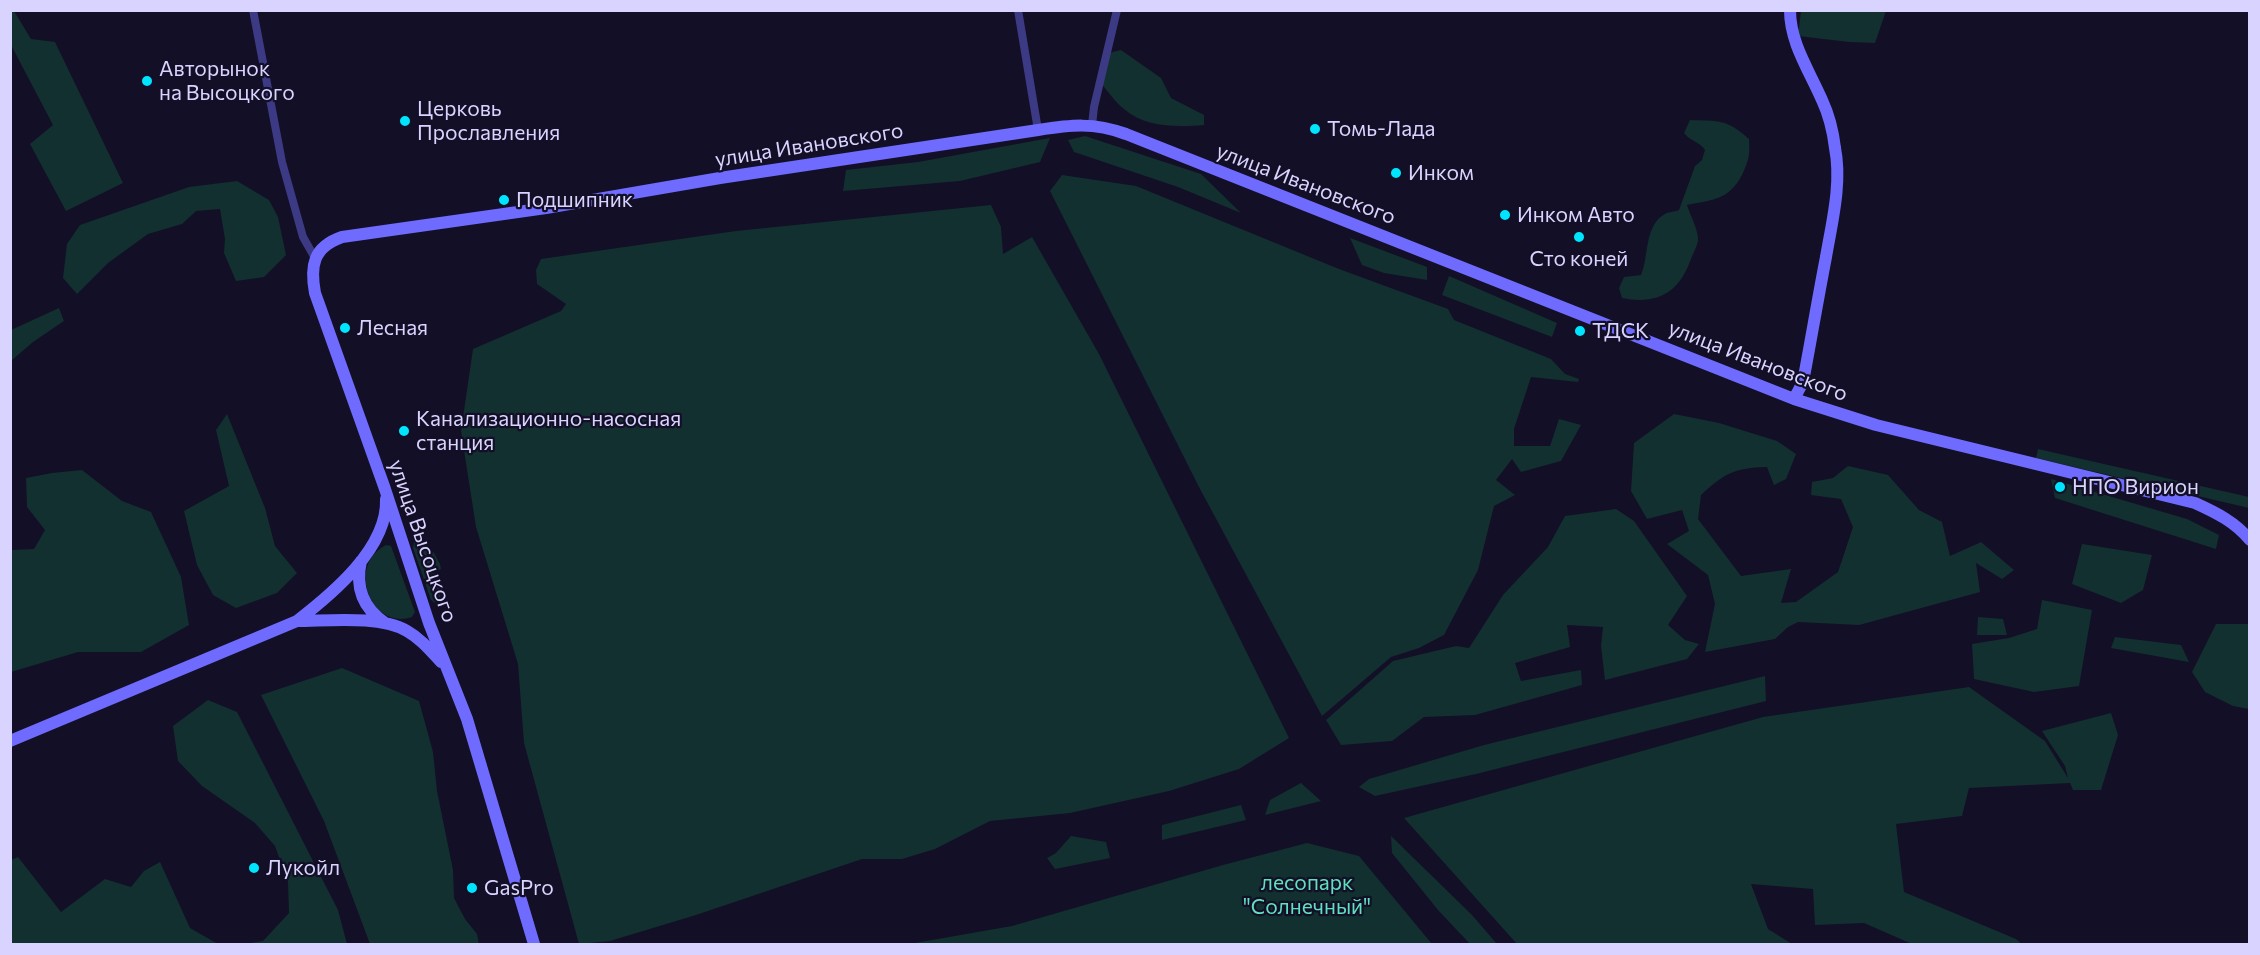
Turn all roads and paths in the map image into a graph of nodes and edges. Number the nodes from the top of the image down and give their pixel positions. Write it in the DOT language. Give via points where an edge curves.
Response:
graph roads {
  1 [pos="253,10"];
  2 [pos="1018,10"];
  3 [pos="1117,10"];
  4 [pos="1790,10"];
  5 [pos="1092,125"];
  6 [pos="1038,130"];
  7 [pos="315,258"];
  8 [pos="1794,399"];
  9 [pos="386,489"];
  10 [pos="398,530"];
  11 [pos="2250,540"];
  12 [pos="365,554"];
  13 [pos="297,621"];
  14 [pos="429,623"];
  15 [pos="389,625"];
  16 [pos="405,630"];
  17 [pos="446,667"];
  18 [pos="10,741"];
  19 [pos="534,945"];
  1 -- 7 [label="street, улица Высоцкого" via="284,172 303,237"];
  2 -- 6 [label="street"];
  3 -- 5 [label="street"];
  4 -- 8 [label="main road" via="1794,42 1832,129 1837,176 1803,382"];
  5 -- 6 [label="main road, улица Ивановского"];
  5 -- 8 [label="main road, улица Ивановского" via="1126,134"];
  6 -- 7 [label="main road, улица Ивановского" via="546,208 354,234 332,240"];
  7 -- 9 [label="main road, улица Высоцкого" via="315,293"];
  8 -- 11 [label="main road, улица Ивановского" via="1876,425 2195,503 2221,514"];
  9 -- 10 [label="main road, улица Высоцкого"];
  9 -- 12 [label="main road" via="382,528"];
  10 -- 12 [label="main road" via="379,540"];
  10 -- 14 [label="main road, улица Высоцкого"];
  12 -- 13 [label="main road" via="329,596"];
  12 -- 15 [label="main road" via="359,571 362,597 372,612"];
  13 -- 15 [label="main road"];
  13 -- 18 [label="main road"];
  14 -- 16 [label="main road"];
  14 -- 17 [label="main road, улица Высоцкого"];
  15 -- 16 [label="main road"];
  16 -- 17 [label="main road" via="425,644"];
  17 -- 19 [label="main road, улица Высоцкого" via="467,719"];
}
